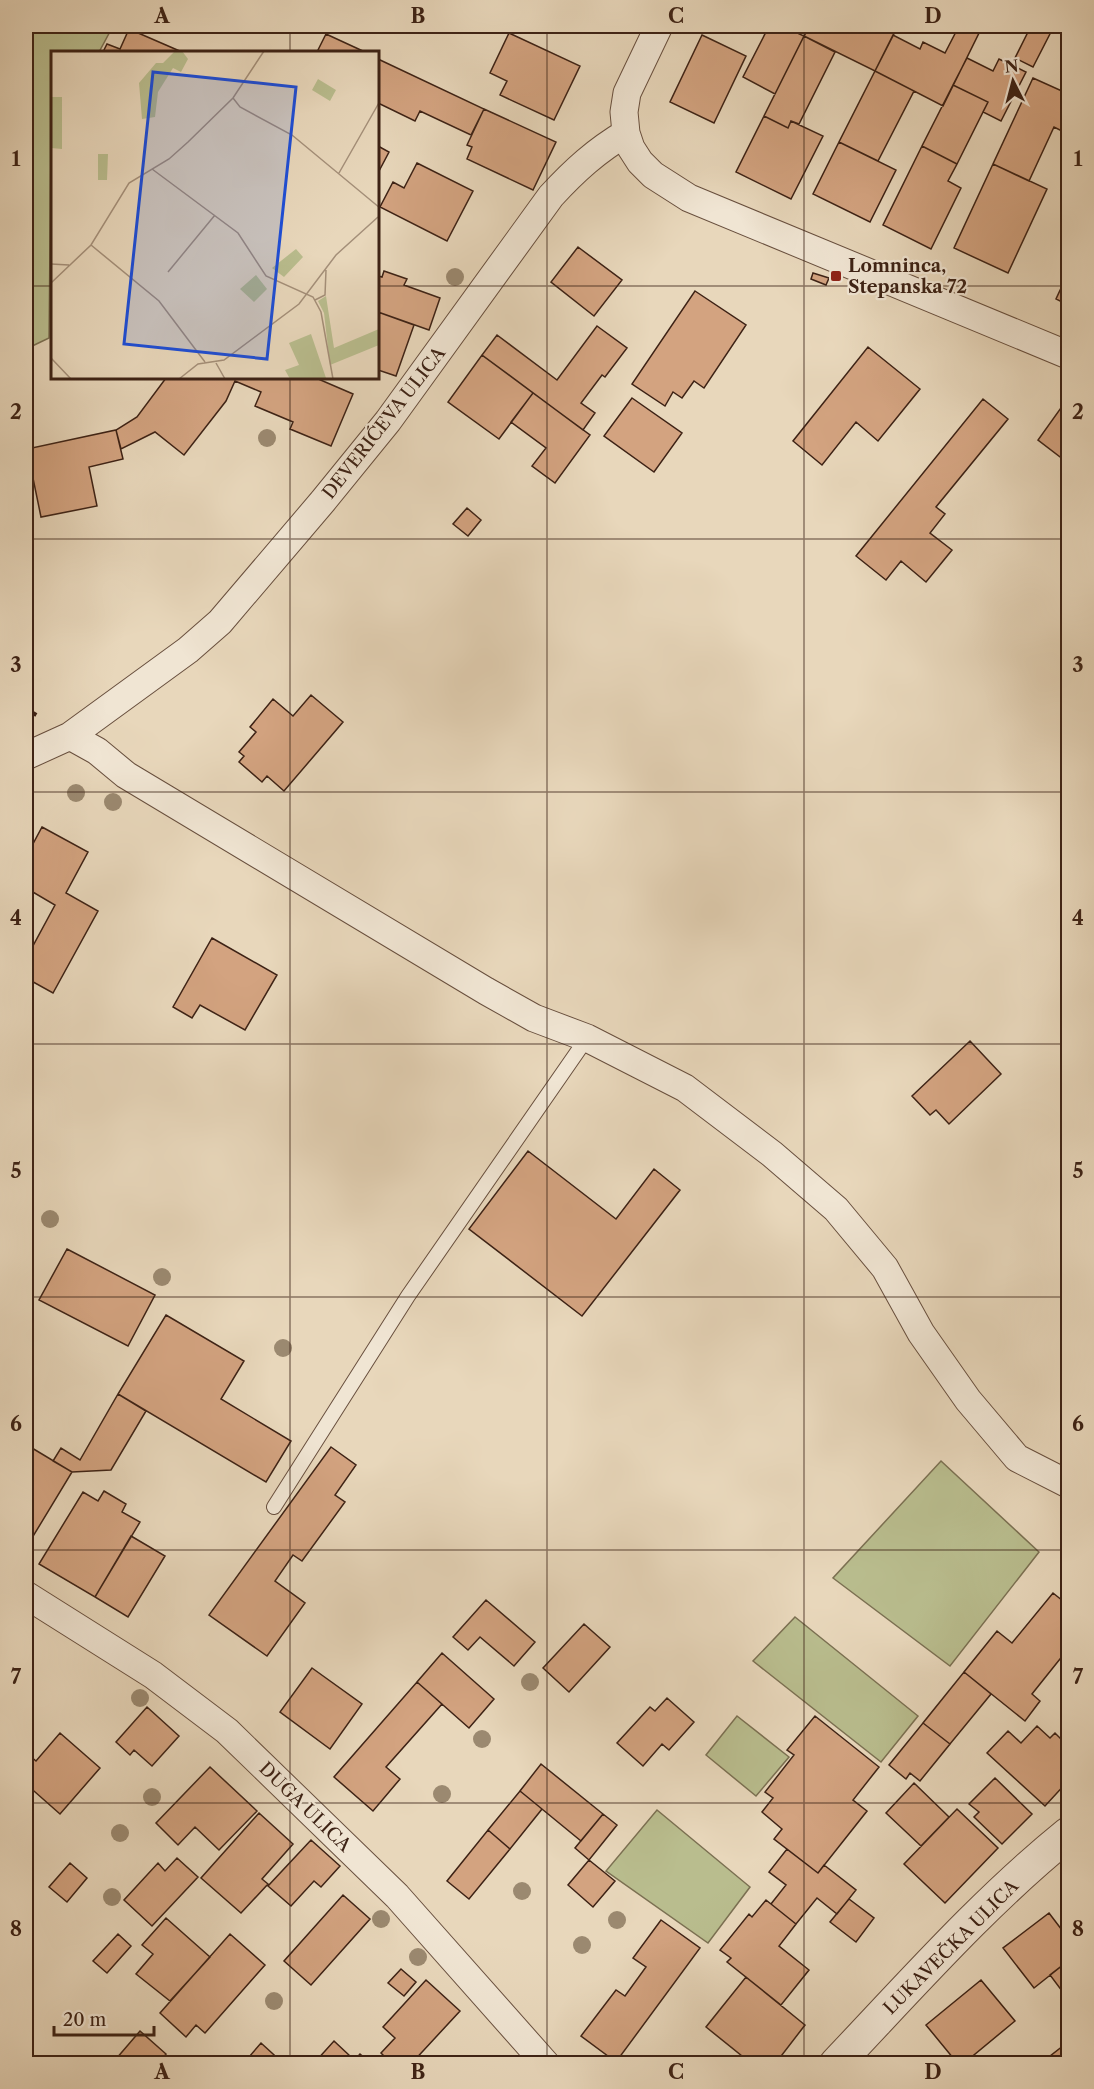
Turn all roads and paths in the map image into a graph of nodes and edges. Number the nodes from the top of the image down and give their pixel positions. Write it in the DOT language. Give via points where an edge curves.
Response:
graph roads {
  1 [pos="659,26"];
  2 [pos="626,133"];
  3 [pos="1068,355"];
  4 [pos="70,736"];
  5 [pos="26,756"];
  6 [pos="587,1038"];
  7 [pos="1068,1484"];
  8 [pos="274,1507"];
  9 [pos="26,1595"];
  10 [pos="1068,1834"];
  11 [pos="546,2064"];
  12 [pos="836,2064"];
  1 -- 2 [label="street" via="627,93"];
  2 -- 3 [label="street" via="631,148 652,175 689,198"];
  2 -- 4 [label="street, DEVERIĆEVA ULICA" via="577,168 551,196 388,421 220,622"];
  4 -- 5 [label="street, DEVERIĆEVA ULICA"];
  4 -- 6 [label="street" via="97,751 126,775 486,991 534,1018"];
  6 -- 7 [label="street" via="685,1088 836,1209 885,1268 921,1333 968,1400 1017,1458"];
  6 -- 8 [label="lane" via="408,1296"];
  9 -- 11 [label="street, DUGA ULICA" via="153,1675 227,1731 397,1896"];
  10 -- 12 [label="street, LUKAVEČKA ULICA" via="964,1930"];
}
